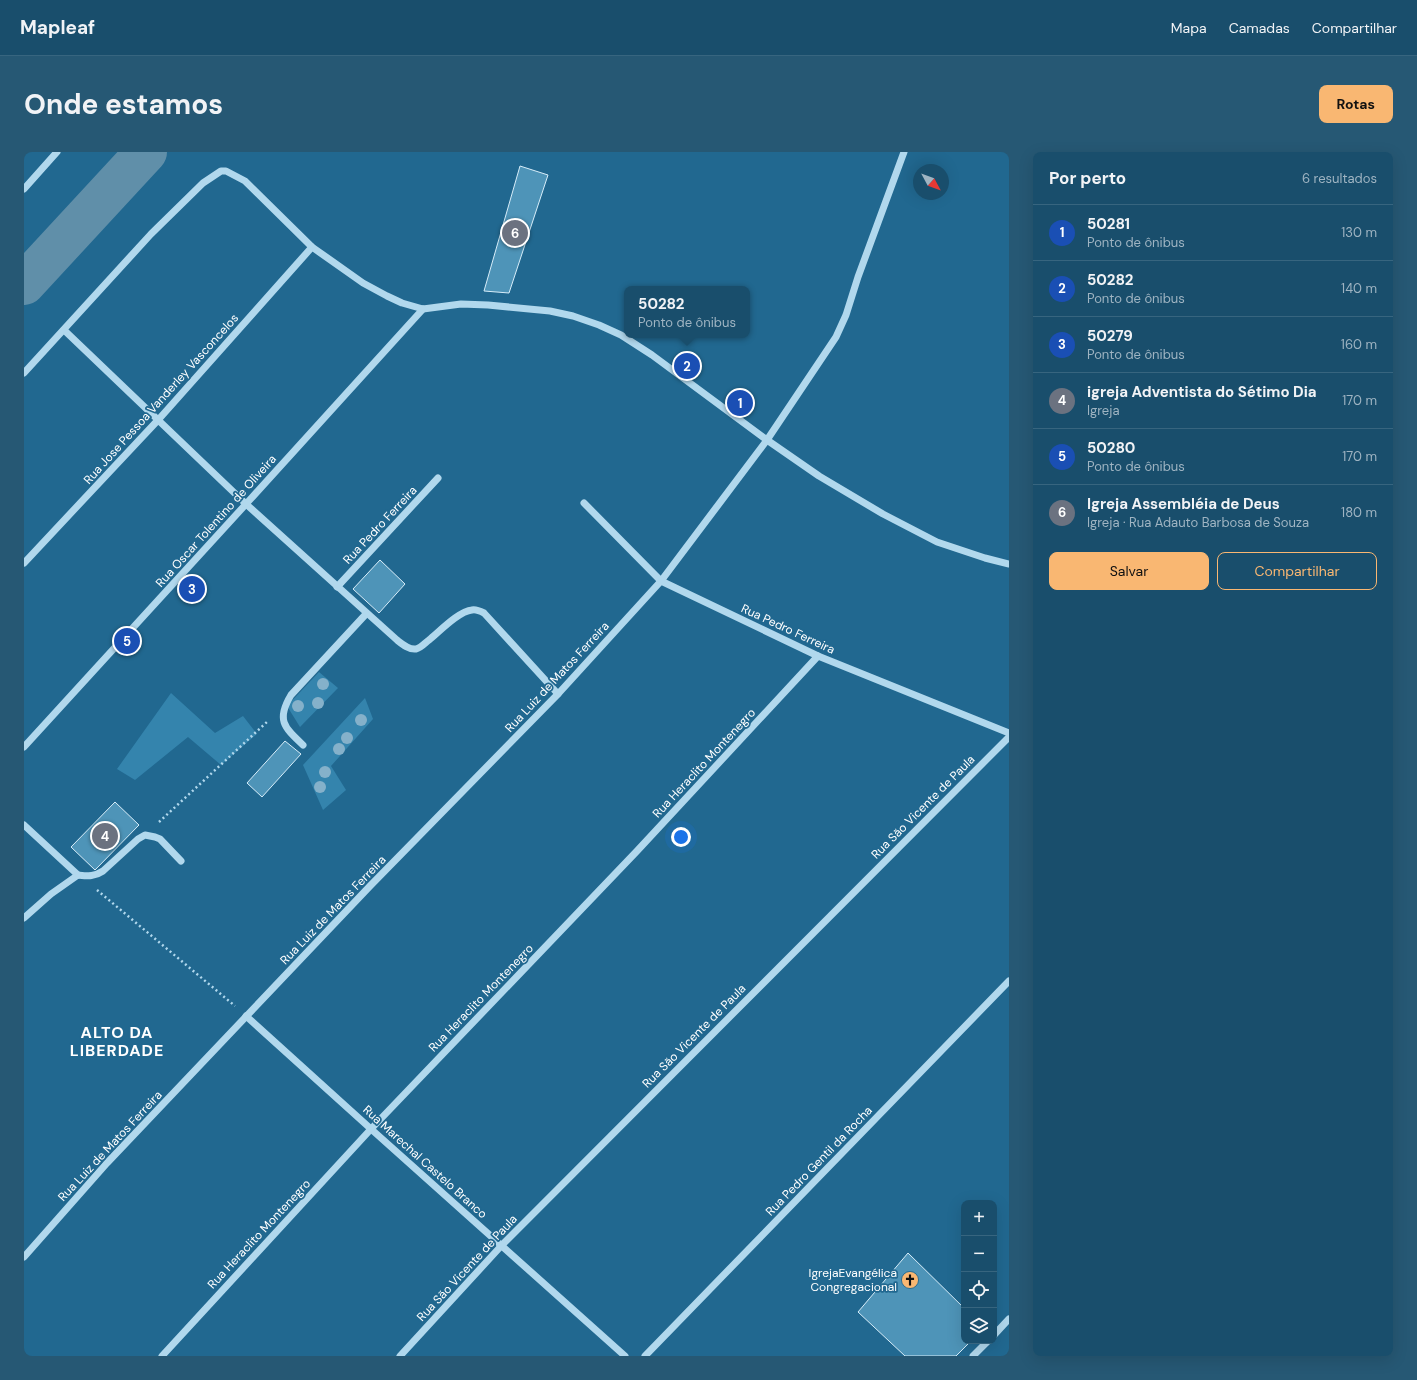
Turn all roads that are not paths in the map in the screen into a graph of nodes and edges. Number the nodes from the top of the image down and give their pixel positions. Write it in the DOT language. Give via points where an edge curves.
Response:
graph roads {
  1 [pos="57,152"];
  2 [pos="904,152"];
  3 [pos="24,189"];
  4 [pos="312,247"];
  5 [pos="423,309"];
  6 [pos="64,330"];
  7 [pos="624,338"];
  8 [pos="624,338"];
  9 [pos="24,373"];
  10 [pos="159,419"];
  11 [pos="767,440"];
  12 [pos="438,478"];
  13 [pos="584,503"];
  14 [pos="246,504"];
  15 [pos="24,563"];
  16 [pos="1009,564"];
  17 [pos="661,581"];
  18 [pos="337,587"];
  19 [pos="366,614"];
  20 [pos="818,656"];
  21 [pos="558,694"];
  22 [pos="1009,733"];
  23 [pos="1009,737"];
  24 [pos="303,745"];
  25 [pos="24,746"];
  26 [pos="24,825"];
  27 [pos="181,861"];
  28 [pos="78,874"];
  29 [pos="24,918"];
  30 [pos="1009,981"];
  31 [pos="246,1016"];
  32 [pos="371,1129"];
  33 [pos="502,1245"];
  34 [pos="24,1257"];
  35 [pos="1009,1319"];
  36 [pos="997,1332"];
  37 [pos="985,1344"];
  38 [pos="162,1356"];
  39 [pos="400,1356"];
  40 [pos="625,1356"];
  41 [pos="645,1356"];
  42 [pos="973,1356"];
  1 -- 3 [label="street"];
  2 -- 11 [label="street, Rua Luiz de Matos Ferreira" via="836,337"];
  4 -- 5 [label="street" via="363,283 402,303"];
  4 -- 6 [label="street" via="246,181 234,174 221,171 203,183 151,234"];
  4 -- 10 [label="street, Rua Jose Pessoa Vanderley Vasconcelos"];
  5 -- 7 [label="street" via="461,304 550,311 599,325"];
  5 -- 14 [label="street, Rua Oscar Tolentino de Oliveira"];
  6 -- 9 [label="street"];
  6 -- 10 [label="street"];
  8 -- 11 [label="street" via="652,355"];
  10 -- 14 [label="street"];
  10 -- 15 [label="street, Rua Jose Pessoa Vanderley Vasconcelos"];
  11 -- 16 [label="street" via="819,476 937,542"];
  11 -- 17 [label="street, Rua Luiz de Matos Ferreira"];
  12 -- 18 [label="street, Rua Pedro Ferreira"];
  13 -- 17 [label="street, Rua Pedro Ferreira"];
  14 -- 18 [label="street"];
  14 -- 25 [label="street, Rua Oscar Tolentino de Oliveira"];
  17 -- 20 [label="street, Rua Pedro Ferreira"];
  17 -- 21 [label="street, Rua Luiz de Matos Ferreira"];
  18 -- 19 [label="street"];
  19 -- 21 [label="street" via="397,640 417,649 466,611 478,610 484,613"];
  19 -- 24 [label="street" via="291,695 285,705 285,726"];
  20 -- 22 [label="street, Rua Pedro Ferreira"];
  20 -- 32 [label="street, Rua Heraclito Montenegro" via="637,852"];
  21 -- 31 [label="street, Rua Luiz de Matos Ferreira"];
  23 -- 33 [label="street, Rua São Vicente de Paula"];
  26 -- 28 [label="street"];
  27 -- 28 [label="street" via="160,840 145,835 98,875"];
  28 -- 29 [label="street"];
  30 -- 41 [label="street, Rua Pedro Gentil da Rocha"];
  31 -- 32 [label="street, Rua Marechal Castelo Branco"];
  31 -- 34 [label="street, Rua Luiz de Matos Ferreira" via="107,1163"];
  32 -- 33 [label="street, Rua Marechal Castelo Branco"];
  32 -- 38 [label="street, Rua Heraclito Montenegro"];
  33 -- 39 [label="street, Rua São Vicente de Paula"];
  33 -- 40 [label="street, Rua Marechal Castelo Branco"];
  35 -- 36 [label="street"];
  37 -- 42 [label="street"];
}
